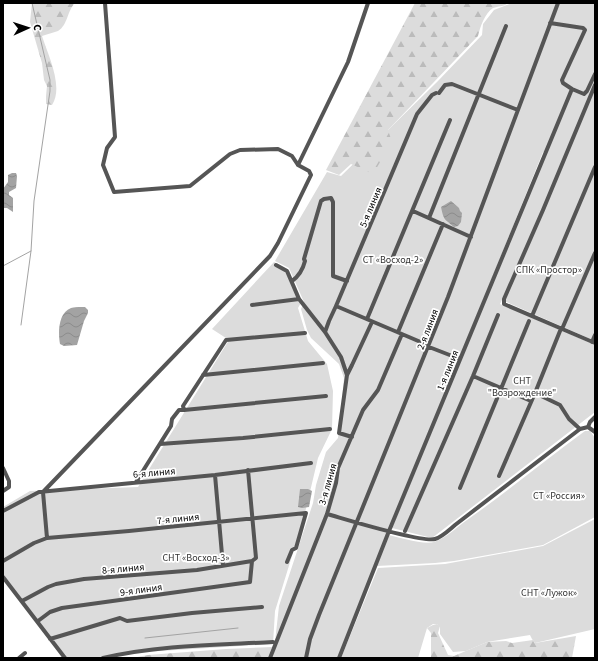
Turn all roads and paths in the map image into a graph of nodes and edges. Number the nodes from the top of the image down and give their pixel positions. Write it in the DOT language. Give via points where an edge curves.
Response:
graph roads {
  1 [pos="105,3"];
  2 [pos="368,3"];
  3 [pos="558,3"];
  4 [pos="550,23"];
  5 [pos="506,26"];
  6 [pos="595,74"];
  7 [pos="595,84"];
  8 [pos="572,89"];
  9 [pos="479,94"];
  10 [pos="518,110"];
  11 [pos="450,120"];
  12 [pos="298,165"];
  13 [pos="595,167"];
  14 [pos="413,211"];
  15 [pos="430,218"];
  16 [pos="443,224"];
  17 [pos="471,237"];
  18 [pos="595,253"];
  19 [pos="276,265"];
  20 [pos="292,281"];
  21 [pos="347,281"];
  22 [pos="300,301"];
  23 [pos="252,305"];
  24 [pos="336,306"];
  25 [pos="498,315"];
  26 [pos="532,316"];
  27 [pos="367,319"];
  28 [pos="529,321"];
  29 [pos="372,322"];
  30 [pos="561,330"];
  31 [pos="325,332"];
  32 [pos="305,333"];
  33 [pos="400,333"];
  34 [pos="595,335"];
  35 [pos="594,342"];
  36 [pos="429,347"];
  37 [pos="460,359"];
  38 [pos="323,364"];
  39 [pos="203,375"];
  40 [pos="346,375"];
  41 [pos="473,376"];
  42 [pos="501,388"];
  43 [pos="535,393"];
  44 [pos="326,396"];
  45 [pos="531,401"];
  46 [pos="184,410"];
  47 [pos="595,417"];
  48 [pos="588,427"];
  49 [pos="330,428"];
  50 [pos="580,429"];
  51 [pos="595,432"];
  52 [pos="352,437"];
  53 [pos="160,444"];
  54 [pos="311,463"];
  55 [pos="3,468"];
  56 [pos="248,470"];
  57 [pos="215,475"];
  58 [pos="499,476"];
  59 [pos="136,482"];
  60 [pos="460,488"];
  61 [pos="3,491"];
  62 [pos="43,492"];
  63 [pos="3,511"];
  64 [pos="327,514"];
  65 [pos="252,519"];
  66 [pos="220,522"];
  67 [pos="357,522"];
  68 [pos="389,531"];
  69 [pos="405,531"];
  70 [pos="47,538"];
  71 [pos="3,561"];
  72 [pos="252,561"];
  73 [pos="286,562"];
  74 [pos="223,566"];
  75 [pos="3,577"];
  76 [pos="22,601"];
  77 [pos="262,607"];
  78 [pos="38,621"];
  79 [pos="50,639"];
  80 [pos="274,642"];
  81 [pos="25,653"];
  82 [pos="20,658"];
  83 [pos="65,658"];
  84 [pos="103,658"];
  85 [pos="270,658"];
  86 [pos="306,658"];
  87 [pos="339,658"];
  1 -- 12 [label="street" via="115,137 108,148 103,165 114,192 190,186 230,154 240,150 278,148 292,156"];
  2 -- 12 [label="street" via="348,62"];
  3 -- 4 [label="street, 2-я линия"];
  4 -- 8 [label="street" via="585,30 562,80"];
  4 -- 10 [label="street, 2-я линия"];
  5 -- 9 [label="street"];
  6 -- 8 [label="street" via="584,94"];
  7 -- 26 [label="street" via="504,299 504,304"];
  8 -- 37 [label="street, 1-я линия"];
  9 -- 10 [label="street, 5-я линия"];
  9 -- 15 [label="street"];
  9 -- 21 [label="street, 5-я линия" via="452,84 445,85 417,114"];
  10 -- 17 [label="street, 2-я линия"];
  11 -- 14 [label="street"];
  12 -- 62 [label="street" via="311,175 270,256"];
  13 -- 26 [label="street"];
  14 -- 15 [label="street"];
  14 -- 27 [label="street"];
  15 -- 16 [label="street"];
  16 -- 17 [label="street"];
  16 -- 33 [label="street, 3-я линия"];
  17 -- 36 [label="street, 2-я линия"];
  18 -- 30 [label="street"];
  19 -- 20 [label="street" via="287,271"];
  20 -- 21 [label="street" via="300,274 304,265 321,201 331,198 333,276"];
  20 -- 22 [label="street"];
  21 -- 24 [label="street, 5-я линия"];
  22 -- 23 [label="street"];
  22 -- 31 [label="street"];
  24 -- 27 [label="street"];
  24 -- 31 [label="street, 5-я линия"];
  25 -- 41 [label="street"];
  26 -- 30 [label="street"];
  27 -- 29 [label="street"];
  28 -- 42 [label="street"];
  29 -- 33 [label="street"];
  29 -- 40 [label="street"];
  30 -- 35 [label="street"];
  30 -- 43 [label="street"];
  31 -- 40 [label="street" via="341,357"];
  32 -- 39 [label="street" via="226,340"];
  33 -- 36 [label="street"];
  33 -- 52 [label="street, 3-я линия" via="378,390 363,410"];
  34 -- 35 [label="street"];
  36 -- 37 [label="street"];
  36 -- 67 [label="street, 2-я линия"];
  37 -- 68 [label="street, 1-я линия"];
  38 -- 39 [label="street"];
  39 -- 46 [label="street" via="183,406"];
  40 -- 52 [label="street" via="340,433"];
  41 -- 42 [label="street"];
  41 -- 69 [label="street"];
  42 -- 45 [label="street"];
  42 -- 60 [label="street"];
  43 -- 45 [label="street"];
  43 -- 50 [label="street" via="560,405 569,419"];
  44 -- 46 [label="street"];
  45 -- 58 [label="street"];
  46 -- 53 [label="street" via="179,410 172,419 171,426"];
  47 -- 48 [label="street"];
  48 -- 50 [label="street"];
  48 -- 51 [label="street"];
  49 -- 53 [label="street"];
  50 -- 68 [label="street" via="438,538 424,540"];
  52 -- 64 [label="street, 3-я линия" via="338,468"];
  53 -- 59 [label="street"];
  54 -- 56 [label="street, 6-я линия"];
  55 -- 61 [label="street" via="9,481 9,487"];
  56 -- 57 [label="street, 6-я линия"];
  56 -- 65 [label="street"];
  57 -- 59 [label="street, 6-я линия"];
  57 -- 66 [label="street"];
  59 -- 62 [label="street, 6-я линия"];
  62 -- 63 [label="street, 6-я линия" via="32,495"];
  62 -- 70 [label="street"];
  64 -- 67 [label="street"];
  64 -- 80 [label="street, 3-я линия"];
  65 -- 66 [label="street, 7-я линия"];
  65 -- 72 [label="street" via="256,558"];
  65 -- 73 [label="street, 7-я линия" via="306,513 296,548 292,550"];
  66 -- 70 [label="street, 7-я линия"];
  66 -- 74 [label="street"];
  67 -- 68 [label="street"];
  67 -- 86 [label="street, 2-я линия" via="317,621"];
  68 -- 87 [label="street, 1-я линия"];
  70 -- 71 [label="street, 7-я линия"];
  72 -- 74 [label="street, 8-я линия"];
  72 -- 78 [label="street, 9-я линия" via="250,582 62,608 50,612"];
  74 -- 76 [label="street, 8-я линия" via="84,579 48,586"];
  75 -- 76 [label="street"];
  76 -- 78 [label="street"];
  77 -- 79 [label="street" via="127,621 120,618"];
  78 -- 79 [label="street"];
  79 -- 83 [label="street"];
  80 -- 84 [label="street" via="161,649"];
  80 -- 85 [label="street, 3-я линия"];
  81 -- 82 [label="street"];
}
